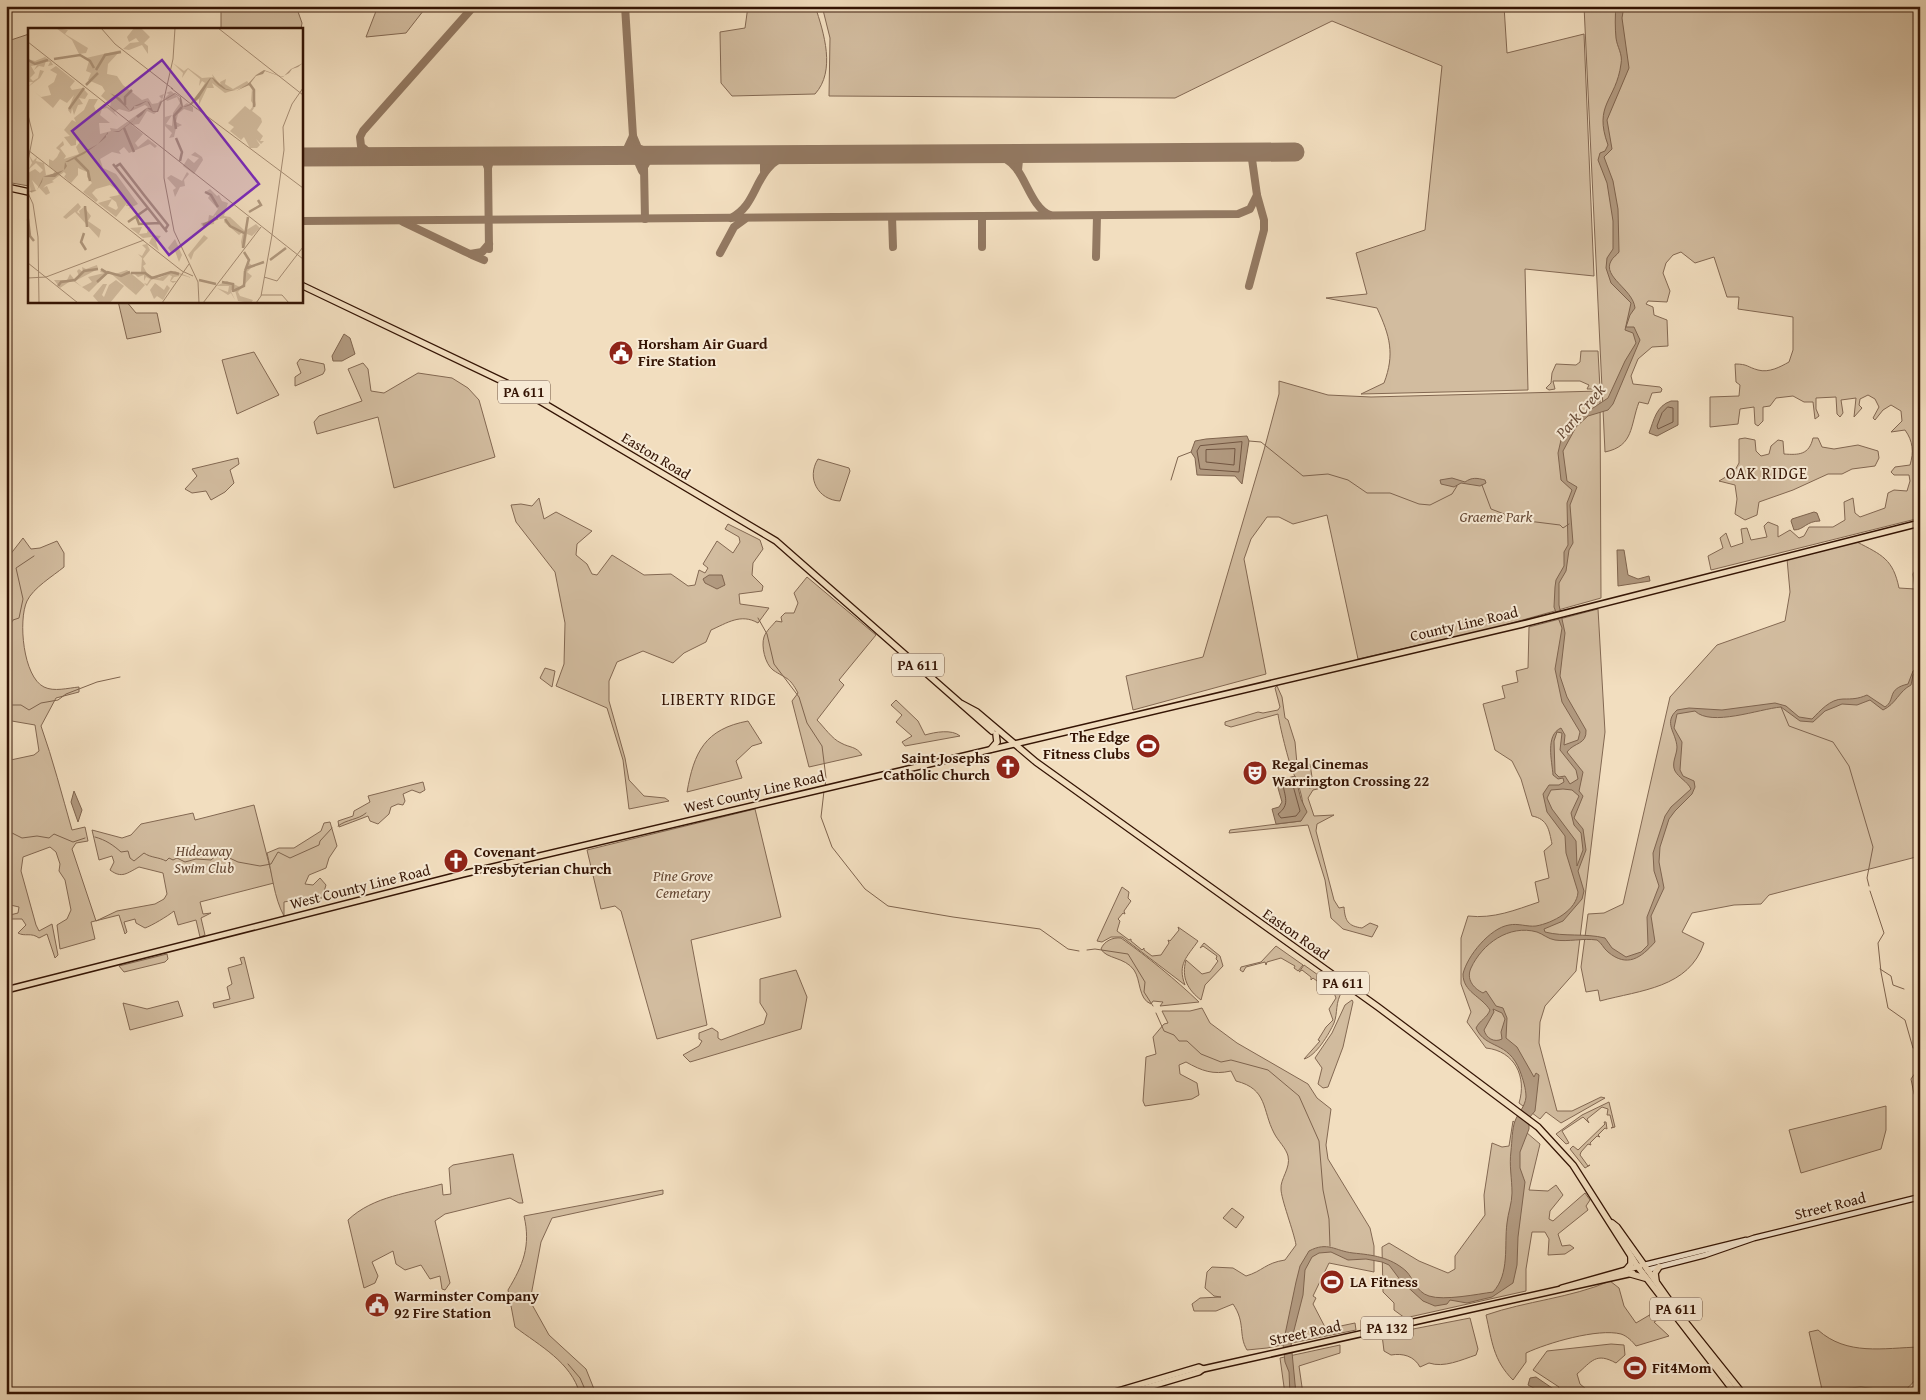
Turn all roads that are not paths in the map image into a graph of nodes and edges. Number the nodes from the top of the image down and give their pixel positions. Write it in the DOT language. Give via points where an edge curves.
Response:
graph roads {
  1 [pos="6,187"];
  2 [pos="28,192"];
  3 [pos="302,285"];
  4 [pos="1920,523"];
  5 [pos="962,704"];
  6 [pos="996,734"];
  7 [pos="1013,745"];
  8 [pos="991,749"];
  9 [pos="6,990"];
  10 [pos="1920,1197"];
  11 [pos="1612,1223"];
  12 [pos="1747,1240"];
  13 [pos="1631,1255"];
  14 [pos="1659,1267"];
  15 [pos="1643,1268"];
  16 [pos="1629,1272"];
  17 [pos="1648,1280"];
  18 [pos="1657,1283"];
  19 [pos="1203,1369"];
  20 [pos="1108,1394"];
  21 [pos="1125,1394"];
  22 [pos="1736,1394"];
  23 [pos="1743,1394"];
  1 -- 2 [label="highway"];
  3 -- 5 [label="highway, Easton Road / PA 611" via="523,391 776,542"];
  4 -- 7 [label="main road, County Line Road" via="1556,615"];
  5 -- 6 [label="highway, Easton Road / PA 611"];
  5 -- 7 [label="highway, Easton Road / PA 611" via="977,712"];
  6 -- 7 [label="highway, Easton Road / PA 611"];
  6 -- 8 [label="highway" via="998,742"];
  7 -- 8 [label="main road, West County Line Road"];
  7 -- 11 [label="highway, Easton Road / PA 611" via="1531,1121 1571,1162"];
  8 -- 9 [label="main road, West County Line Road" via="463,874"];
  10 -- 12 [label="main road, Street Road"];
  11 -- 13 [label="highway, Easton Road / PA 611"];
  11 -- 15 [label="highway, Easton Road / PA 611"];
  12 -- 14 [label="main road, Street Road"];
  12 -- 15 [label="main road, Street Road"];
  13 -- 15 [label="highway, Easton Road / PA 611"];
  13 -- 16 [label="highway"];
  14 -- 15 [label="main road, Street Road"];
  14 -- 18 [label="highway" via="1655,1273"];
  15 -- 16 [label="main road, Street Road / PA 132"];
  15 -- 17 [label="highway, Easton Road / PA 611"];
  15 -- 18 [label="highway, Easton Road / PA 611"];
  16 -- 17 [label="highway"];
  16 -- 19 [label="main road, Street Road / PA 132"];
  17 -- 22 [label="highway, Easton Road / PA 611"];
  18 -- 23 [label="highway, Easton Road / PA 611"];
  19 -- 20 [label="main road, Street Road / PA 132"];
  19 -- 21 [label="main road, Street Road / PA 132"];
}
